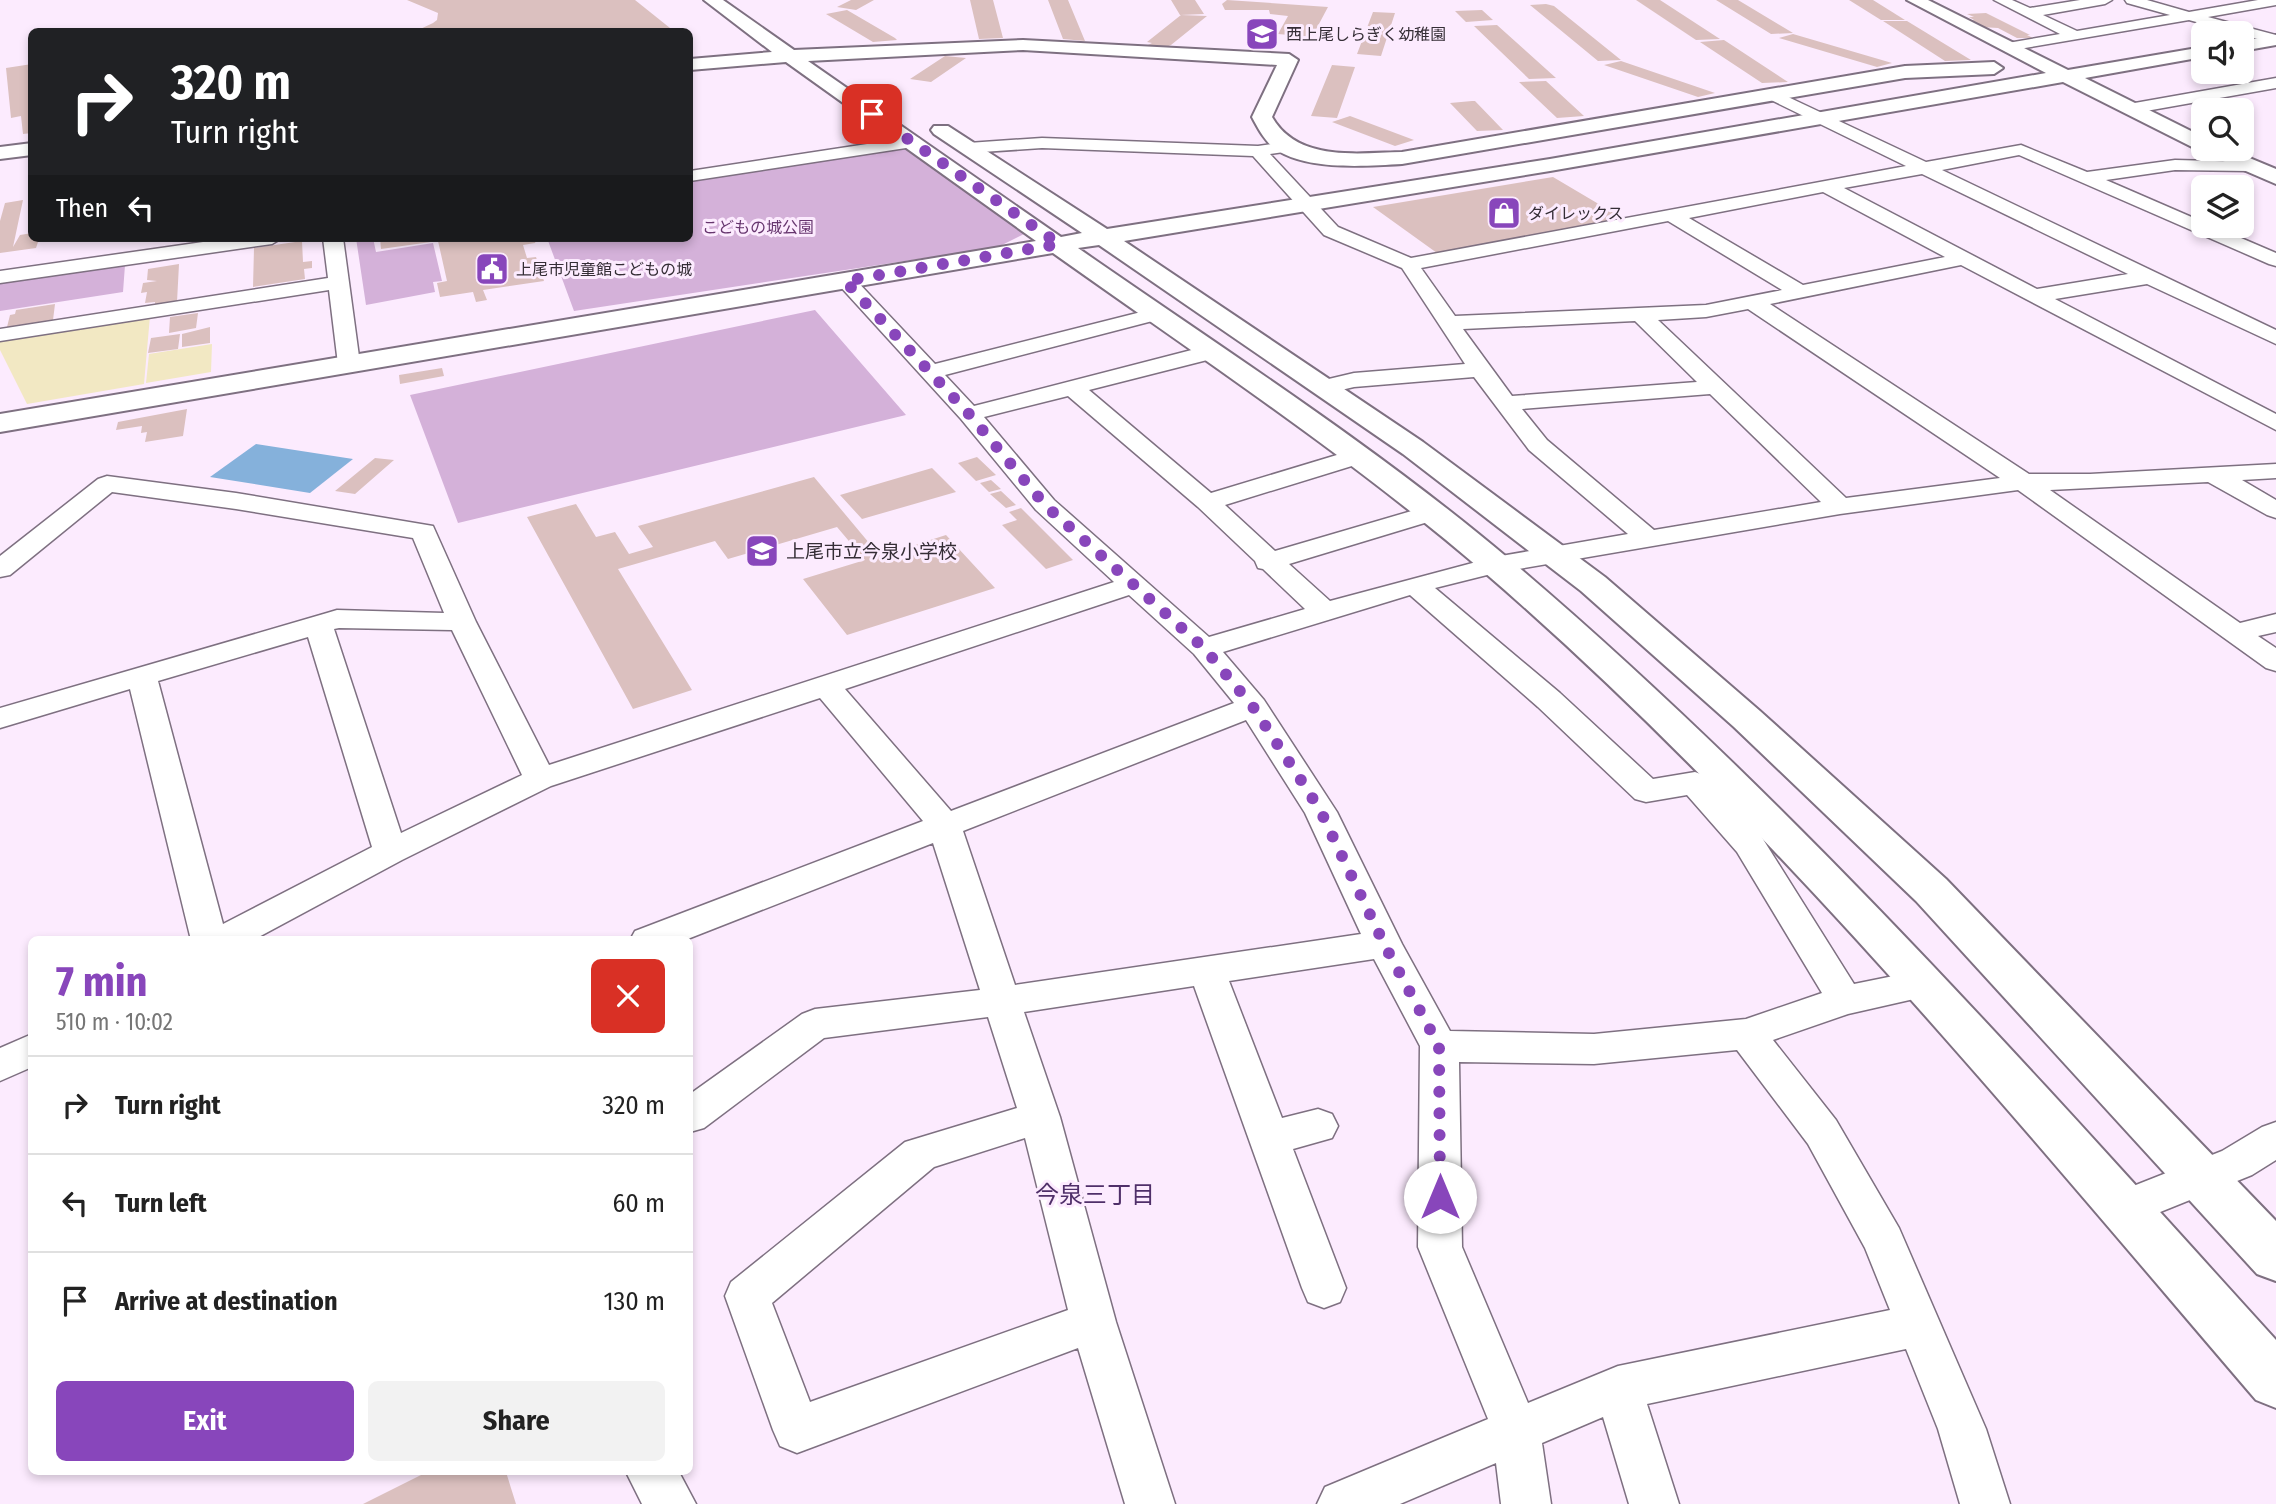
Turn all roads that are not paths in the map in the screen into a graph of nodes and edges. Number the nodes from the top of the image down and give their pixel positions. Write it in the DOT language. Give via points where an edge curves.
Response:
graph roads {
  1 [pos="712,0"];
  2 [pos="1915,0"];
  3 [pos="2001,0"];
  4 [pos="2105,0"];
  5 [pos="2132,0"];
  6 [pos="2223,0"];
  7 [pos="2276,1"];
  8 [pos="2246,6"];
  9 [pos="2027,12"];
  10 [pos="2187,15"];
  11 [pos="2074,34"];
  12 [pos="2276,40"];
  13 [pos="2254,44"];
  14 [pos="2007,47"];
  15 [pos="805,49"];
  16 [pos="2191,54"];
  17 [pos="693,65"];
  18 [pos="1994,68"];
  19 [pos="2065,76"];
  20 [pos="2276,83"];
  21 [pos="1773,94"];
  22 [pos="2129,109"];
  23 [pos="1822,118"];
  24 [pos="2191,139"];
  25 [pos="913,142"];
  26 [pos="1287,147"];
  27 [pos="968,148"];
  28 [pos="28,150"];
  29 [pos="1258,151"];
  30 [pos="0,153"];
  31 [pos="2238,161"];
  32 [pos="2249,166"];
  33 [pos="1927,168"];
  34 [pos="693,176"];
  35 [pos="2276,177"];
  36 [pos="2084,178"];
  37 [pos="1827,187"];
  38 [pos="1306,204"];
  39 [pos="1671,215"];
  40 [pos="1103,237"];
  41 [pos="244,242"];
  42 [pos="333,242"];
  43 [pos="1059,244"];
  44 [pos="1964,259"];
  45 [pos="2276,260"];
  46 [pos="1409,264"];
  47 [pos="0,277"];
  48 [pos="2150,277"];
  49 [pos="845,281"];
  50 [pos="337,283"];
  51 [pos="1800,292"];
  52 [pos="2033,296"];
  53 [pos="1752,302"];
  54 [pos="1157,314"];
  55 [pos="1640,314"];
  56 [pos="2276,320"];
  57 [pos="1448,323"];
  58 [pos="2250,326"];
  59 [pos="0,335"];
  60 [pos="2276,338"];
  61 [pos="1211,352"];
  62 [pos="348,364"];
  63 [pos="1480,370"];
  64 [pos="930,372"];
  65 [pos="1072,387"];
  66 [pos="1324,387"];
  67 [pos="1716,387"];
  68 [pos="1505,402"];
  69 [pos="969,414"];
  70 [pos="0,423"];
  71 [pos="2276,423"];
  72 [pos="1359,456"];
  73 [pos="2276,471"];
  74 [pos="2215,476"];
  75 [pos="2023,482"];
  76 [pos="1207,502"];
  77 [pos="1840,506"];
  78 [pos="2276,510"];
  79 [pos="1432,513"];
  80 [pos="1648,538"];
  81 [pos="1553,553"];
  82 [pos="1268,562"];
  83 [pos="1494,565"];
  84 [pos="0,569"];
  85 [pos="1136,584"];
  86 [pos="1415,585"];
  87 [pos="1325,612"];
  88 [pos="463,622"];
  89 [pos="2276,623"];
  90 [pos="318,624"];
  91 [pos="2235,633"];
  92 [pos="1204,648"];
  93 [pos="2276,662"];
  94 [pos="142,676"];
  95 [pos="827,687"];
  96 [pos="1253,707"];
  97 [pos="0,718"];
  98 [pos="540,779"];
  99 [pos="944,824"];
  100 [pos="390,852"];
  101 [pos="208,936"];
  102 [pos="230,936"];
  103 [pos="658,936"];
  104 [pos="1384,944"];
  105 [pos="1207,970"];
  106 [pos="1923,984"];
  107 [pos="1845,1000"];
  108 [pos="1004,1001"];
  109 [pos="1747,1034"];
  110 [pos="1439,1046"];
  111 [pos="28,1051"];
  112 [pos="0,1066"];
  113 [pos="693,1114"];
  114 [pos="1041,1117"];
  115 [pos="1318,1126"];
  116 [pos="1268,1138"];
  117 [pos="2276,1139"];
  118 [pos="2201,1177"];
  119 [pos="2123,1209"];
  120 [pos="2276,1257"];
  121 [pos="1324,1288"];
  122 [pos="1093,1322"];
  123 [pos="1919,1325"];
  124 [pos="2276,1381"];
  125 [pos="1618,1388"];
  126 [pos="1516,1430"];
  127 [pos="652,1475"];
  128 [pos="671,1504"];
  129 [pos="1150,1504"];
  130 [pos="1342,1504"];
  131 [pos="1526,1504"];
  132 [pos="1654,1504"];
  133 [pos="1985,1504"];
  1 -- 15 [label="street"];
  2 -- 14 [label="street"];
  3 -- 9 [label="street"];
  4 -- 9 [label="street"];
  5 -- 10 [label="street"];
  6 -- 8 [label="street"];
  7 -- 8 [label="street"];
  8 -- 10 [label="street"];
  9 -- 11 [label="street"];
  10 -- 11 [label="street"];
  10 -- 12 [label="street"];
  11 -- 14 [label="street"];
  12 -- 13 [label="street"];
  14 -- 19 [label="street"];
  15 -- 17 [label="street"];
  15 -- 25 [label="street"];
  15 -- 26 [label="street" via="1023,45 1289,60 1262,117 1269,131"];
  15 -- 27 [label="street"];
  16 -- 19 [label="street"];
  18 -- 21 [label="street" via="1905,72"];
  19 -- 22 [label="street"];
  19 -- 23 [label="street"];
  20 -- 22 [label="street"];
  21 -- 23 [label="street"];
  21 -- 26 [label="street" via="1402,158 1320,156"];
  22 -- 24 [label="street"];
  23 -- 33 [label="street"];
  23 -- 38 [label="street"];
  25 -- 34 [label="street"];
  25 -- 43 [label="street"];
  26 -- 29 [label="street"];
  27 -- 29 [label="street" via="1042,143"];
  27 -- 40 [label="street"];
  28 -- 30 [label="street"];
  29 -- 38 [label="street"];
  31 -- 32 [label="street"];
  32 -- 35 [label="street"];
  32 -- 36 [label="street" via="2175,165"];
  33 -- 36 [label="street" via="2021,150"];
  33 -- 37 [label="street"];
  33 -- 48 [label="street"];
  36 -- 45 [label="street"];
  37 -- 39 [label="street"];
  37 -- 44 [label="street"];
  38 -- 40 [label="street"];
  38 -- 46 [label="street" via="1331,231"];
  39 -- 46 [label="street"];
  39 -- 51 [label="street"];
  40 -- 43 [label="street"];
  40 -- 66 [label="street"];
  41 -- 47 [label="street"];
  42 -- 50 [label="street"];
  43 -- 49 [label="street"];
  43 -- 54 [label="street"];
  44 -- 51 [label="street"];
  44 -- 52 [label="street"];
  46 -- 57 [label="street"];
  48 -- 52 [label="street"];
  48 -- 58 [label="street"];
  49 -- 62 [label="street"];
  49 -- 64 [label="street"];
  50 -- 59 [label="street"];
  50 -- 62 [label="street"];
  51 -- 53 [label="street"];
  52 -- 71 [label="street"];
  53 -- 55 [label="street" via="1706,311"];
  53 -- 75 [label="street"];
  54 -- 61 [label="street"];
  54 -- 64 [label="street"];
  55 -- 57 [label="street"];
  55 -- 67 [label="street"];
  56 -- 58 [label="street"];
  57 -- 63 [label="street"];
  58 -- 60 [label="street"];
  61 -- 65 [label="street"];
  61 -- 72 [label="street"];
  62 -- 70 [label="street"];
  63 -- 66 [label="street" via="1354,380"];
  63 -- 68 [label="street"];
  64 -- 69 [label="street"];
  65 -- 69 [label="street"];
  65 -- 76 [label="street"];
  66 -- 81 [label="street"];
  67 -- 68 [label="street"];
  67 -- 77 [label="street"];
  68 -- 80 [label="street" via="1538,445"];
  69 -- 85 [label="street" via="1045,505"];
  72 -- 76 [label="street"];
  72 -- 79 [label="street"];
  73 -- 74 [label="street"];
  74 -- 75 [label="street"];
  74 -- 78 [label="street"];
  75 -- 77 [label="street"];
  75 -- 91 [label="street"];
  76 -- 82 [label="street"];
  77 -- 80 [label="street"];
  79 -- 82 [label="street"];
  79 -- 83 [label="street"];
  80 -- 81 [label="street"];
  81 -- 83 [label="street"];
  81 -- 118 [label="street" via="1747,719 1931,890"];
  82 -- 87 [label="street"];
  83 -- 86 [label="street"];
  83 -- 106 [label="street" via="1665,718"];
  84 -- 88 [label="street" via="107,484 424,532"];
  85 -- 92 [label="street"];
  85 -- 95 [label="street"];
  86 -- 87 [label="street"];
  86 -- 107 [label="street" via="1646,791 1695,783 1749,844"];
  87 -- 92 [label="street"];
  88 -- 90 [label="street" via="337,619"];
  88 -- 98 [label="street"];
  89 -- 91 [label="street"];
  90 -- 94 [label="street"];
  90 -- 100 [label="street"];
  91 -- 93 [label="street"];
  92 -- 96 [label="street"];
  94 -- 97 [label="street"];
  94 -- 101 [label="street"];
  95 -- 98 [label="street"];
  95 -- 99 [label="street"];
  96 -- 99 [label="street"];
  96 -- 104 [label="street" via="1321,812"];
  98 -- 100 [label="street"];
  99 -- 103 [label="street"];
  99 -- 108 [label="street"];
  100 -- 102 [label="street"];
  104 -- 105 [label="street"];
  104 -- 110 [label="street"];
  105 -- 108 [label="street"];
  105 -- 116 [label="street"];
  106 -- 107 [label="street"];
  106 -- 119 [label="street"];
  107 -- 109 [label="street"];
  108 -- 113 [label="street" via="815,1024"];
  108 -- 114 [label="street"];
  109 -- 110 [label="street" via="1594,1049"];
  109 -- 123 [label="street" via="1822,1132 1884,1241"];
  110 -- 126 [label="street" via="1440,1247"];
  111 -- 112 [label="street"];
  114 -- 122 [label="street"];
  114 -- 122 [label="street" via="920,1154 747,1296 797,1430"];
  115 -- 116 [label="street"];
  116 -- 121 [label="street"];
  117 -- 118 [label="street"];
  118 -- 119 [label="street"];
  118 -- 120 [label="street"];
  119 -- 124 [label="street"];
  122 -- 129 [label="street"];
  123 -- 125 [label="street"];
  123 -- 133 [label="street" via="1962,1429"];
  125 -- 126 [label="street"];
  125 -- 132 [label="street"];
  126 -- 130 [label="street"];
  126 -- 131 [label="street"];
  127 -- 128 [label="street"];
}
